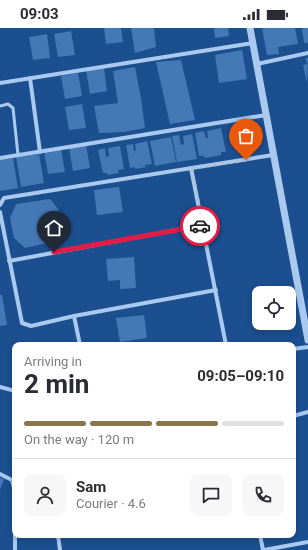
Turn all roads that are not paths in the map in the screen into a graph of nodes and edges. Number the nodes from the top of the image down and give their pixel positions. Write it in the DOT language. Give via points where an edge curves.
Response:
graph roads {
  1 [pos="250,28"];
  2 [pos="253,43"];
  3 [pos="308,53"];
  4 [pos="257,64"];
  5 [pos="30,78"];
  6 [pos="0,83"];
  7 [pos="0,106"];
  8 [pos="266,115"];
  9 [pos="40,152"];
  10 [pos="18,155"];
  11 [pos="274,155"];
  12 [pos="0,158"];
  13 [pos="191,168"];
  14 [pos="0,205"];
  15 [pos="0,212"];
  16 [pos="203,225"];
  17 [pos="9,261"];
  18 [pos="216,290"];
  19 [pos="74,316"];
  20 [pos="308,340"];
  21 [pos="79,342"];
  22 [pos="225,342"];
  23 [pos="308,347"];
  24 [pos="296,349"];
  25 [pos="0,387"];
  26 [pos="12,390"];
  27 [pos="308,412"];
  28 [pos="296,415"];
  29 [pos="0,474"];
  30 [pos="12,480"];
  31 [pos="15,538"];
  32 [pos="58,538"];
  33 [pos="261,538"];
  34 [pos="308,542"];
  35 [pos="15,550"];
  36 [pos="60,550"];
  37 [pos="264,550"];
  1 -- 2 [label="street"];
  2 -- 4 [label="street"];
  2 -- 5 [label="street"];
  3 -- 4 [label="street"];
  4 -- 8 [label="street"];
  5 -- 6 [label="street"];
  5 -- 9 [label="street"];
  7 -- 10 [label="lane" via="8,104 13,108"];
  8 -- 9 [label="street"];
  8 -- 11 [label="street"];
  9 -- 10 [label="street"];
  10 -- 12 [label="street"];
  11 -- 13 [label="street"];
  11 -- 20 [label="street"];
  13 -- 14 [label="street" via="4,198"];
  13 -- 16 [label="street"];
  15 -- 17 [label="street"];
  16 -- 17 [label="street"];
  16 -- 18 [label="street"];
  17 -- 19 [label="street" via="22,323 31,326"];
  18 -- 19 [label="street"];
  18 -- 22 [label="street"];
  19 -- 21 [label="street"];
  23 -- 24 [label="street"];
  25 -- 26 [label="street"];
  27 -- 28 [label="street"];
  29 -- 30 [label="street"];
  31 -- 35 [label="street"];
  32 -- 36 [label="street"];
  33 -- 37 [label="street"];
  34 -- 37 [label="street"];
}
